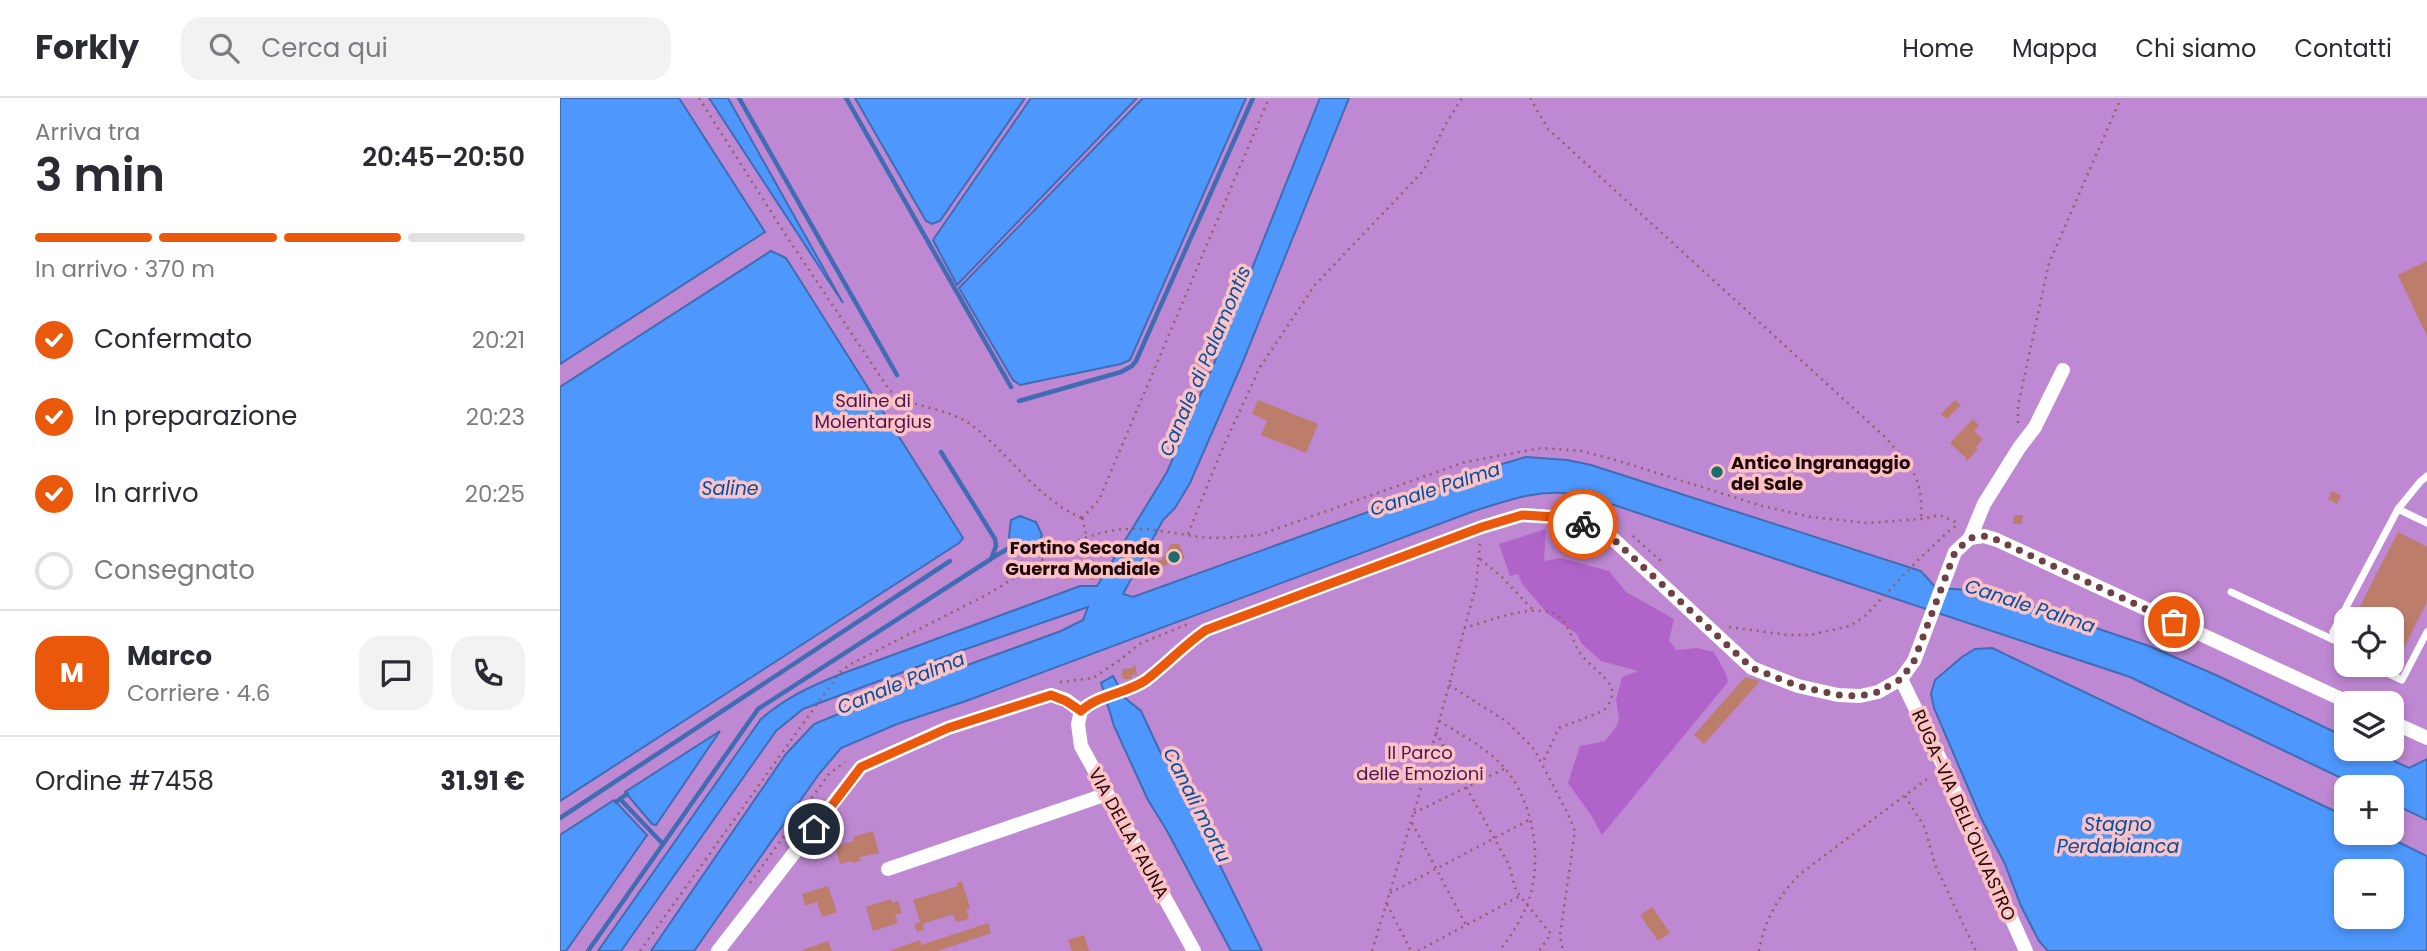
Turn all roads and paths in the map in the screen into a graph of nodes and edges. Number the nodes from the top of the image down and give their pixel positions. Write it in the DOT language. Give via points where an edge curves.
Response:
graph roads {
  1 [pos="699,98"];
  2 [pos="1269,98"];
  3 [pos="1462,98"];
  4 [pos="1530,98"];
  5 [pos="2120,98"];
  6 [pos="2063,370"];
  7 [pos="2019,448"];
  8 [pos="2427,476"];
  9 [pos="2398,509"];
  10 [pos="1082,518"];
  11 [pos="1921,519"];
  12 [pos="2427,523"];
  13 [pos="1960,524"];
  14 [pos="1482,527"];
  15 [pos="1188,534"];
  16 [pos="1087,538"];
  17 [pos="1970,538"];
  18 [pos="1479,558"];
  19 [pos="2231,592"];
  20 [pos="2345,607"];
  21 [pos="1533,610"];
  22 [pos="1464,628"];
  23 [pos="2427,632"];
  24 [pos="1731,633"];
  25 [pos="2334,641"];
  26 [pos="2404,676"];
  27 [pos="1901,679"];
  28 [pos="1449,685"];
  29 [pos="2334,696"];
  30 [pos="1081,711"];
  31 [pos="1439,721"];
  32 [pos="2404,727"];
  33 [pos="1436,732"];
  34 [pos="2427,738"];
  35 [pos="1542,764"];
  36 [pos="1944,766"];
  37 [pos="1504,769"];
  38 [pos="1467,787"];
  39 [pos="1107,794"];
  40 [pos="1905,796"];
  41 [pos="1414,814"];
  42 [pos="1530,820"];
  43 [pos="1412,821"];
  44 [pos="1495,839"];
  45 [pos="888,869"];
  46 [pos="1437,869"];
  47 [pos="1390,894"];
  48 [pos="1520,895"];
  49 [pos="1387,903"];
  50 [pos="1527,904"];
  51 [pos="1466,925"];
  52 [pos="640,951"];
  53 [pos="718,951"];
  54 [pos="1194,951"];
  55 [pos="1372,951"];
  56 [pos="1411,951"];
  57 [pos="1418,951"];
  58 [pos="1499,951"];
  59 [pos="1539,951"];
  60 [pos="1563,951"];
  61 [pos="1759,951"];
  62 [pos="1976,951"];
  63 [pos="2026,951"];
  1 -- 10 [label="path" via="890,391 902,400 952,413 971,425 1053,500"];
  2 -- 10 [label="path" via="1099,500"];
  3 -- 15 [label="path" via="1424,170 1315,285 1260,367"];
  4 -- 11 [label="path" via="1549,129 1885,437 1912,468 1922,493"];
  5 -- 7 [label="path" via="2049,263 2018,406"];
  6 -- 7 [label="street" via="2035,427"];
  7 -- 17 [label="street" via="1984,504"];
  8 -- 9 [label="lane"];
  9 -- 12 [label="lane"];
  9 -- 20 [label="lane"];
  10 -- 16 [label="path"];
  11 -- 13 [label="path" via="1940,515"];
  11 -- 15 [label="path" via="1867,523 1811,517 1582,451 1542,447 1465,462 1259,535"];
  13 -- 17 [label="path"];
  13 -- 24 [label="path" via="1850,626 1810,635 1723,626"];
  14 -- 18 [label="path"];
  14 -- 27 [label="street" via="1522,515 1571,518 1611,537 1752,668 1798,686 1860,696"];
  14 -- 30 [label="street" via="1206,630 1145,680 1090,702"];
  15 -- 16 [label="path" via="1127,529"];
  16 -- 52 [label="path" via="1053,551 985,595 840,672"];
  17 -- 27 [label="street" via="1955,552 1914,661"];
  17 -- 29 [label="street" via="1997,540"];
  18 -- 21 [label="path"];
  18 -- 22 [label="path"];
  19 -- 25 [label="lane"];
  21 -- 22 [label="path"];
  21 -- 35 [label="path" via="1558,615 1588,665 1610,685 1613,694 1603,711 1559,728"];
  22 -- 28 [label="path"];
  23 -- 26 [label="lane"];
  27 -- 36 [label="street, RUGA-VIA DELL'OLIVASTRO"];
  28 -- 31 [label="path"];
  28 -- 35 [label="path" via="1506,722 1534,749"];
  30 -- 39 [label="street, VIA DELLA FAUNA" via="1081,746"];
  30 -- 53 [label="street" via="1051,695 948,728 861,767"];
  31 -- 33 [label="path"];
  31 -- 37 [label="path" via="1490,754"];
  32 -- 34 [label="street"];
  33 -- 38 [label="path"];
  33 -- 41 [label="path"];
  35 -- 60 [label="path" via="1575,831 1560,936"];
  36 -- 40 [label="path"];
  36 -- 63 [label="street, RUGA-VIA DELL'OLIVASTRO"];
  37 -- 38 [label="path"];
  37 -- 42 [label="path"];
  38 -- 41 [label="path"];
  38 -- 44 [label="path"];
  39 -- 45 [label="street"];
  39 -- 54 [label="street, VIA DELLA FAUNA"];
  40 -- 61 [label="path" via="1800,874 1783,892"];
  40 -- 62 [label="path" via="1925,828 1935,865"];
  41 -- 43 [label="path"];
  42 -- 44 [label="path"];
  42 -- 50 [label="path" via="1535,864"];
  43 -- 46 [label="path"];
  43 -- 47 [label="path"];
  44 -- 46 [label="path"];
  44 -- 48 [label="path"];
  46 -- 47 [label="path"];
  46 -- 51 [label="path"];
  47 -- 49 [label="path"];
  48 -- 50 [label="path"];
  48 -- 51 [label="path"];
  49 -- 55 [label="path"];
  49 -- 56 [label="path"];
  50 -- 58 [label="path"];
  50 -- 59 [label="path" via="1551,934"];
  51 -- 57 [label="path"];
}
